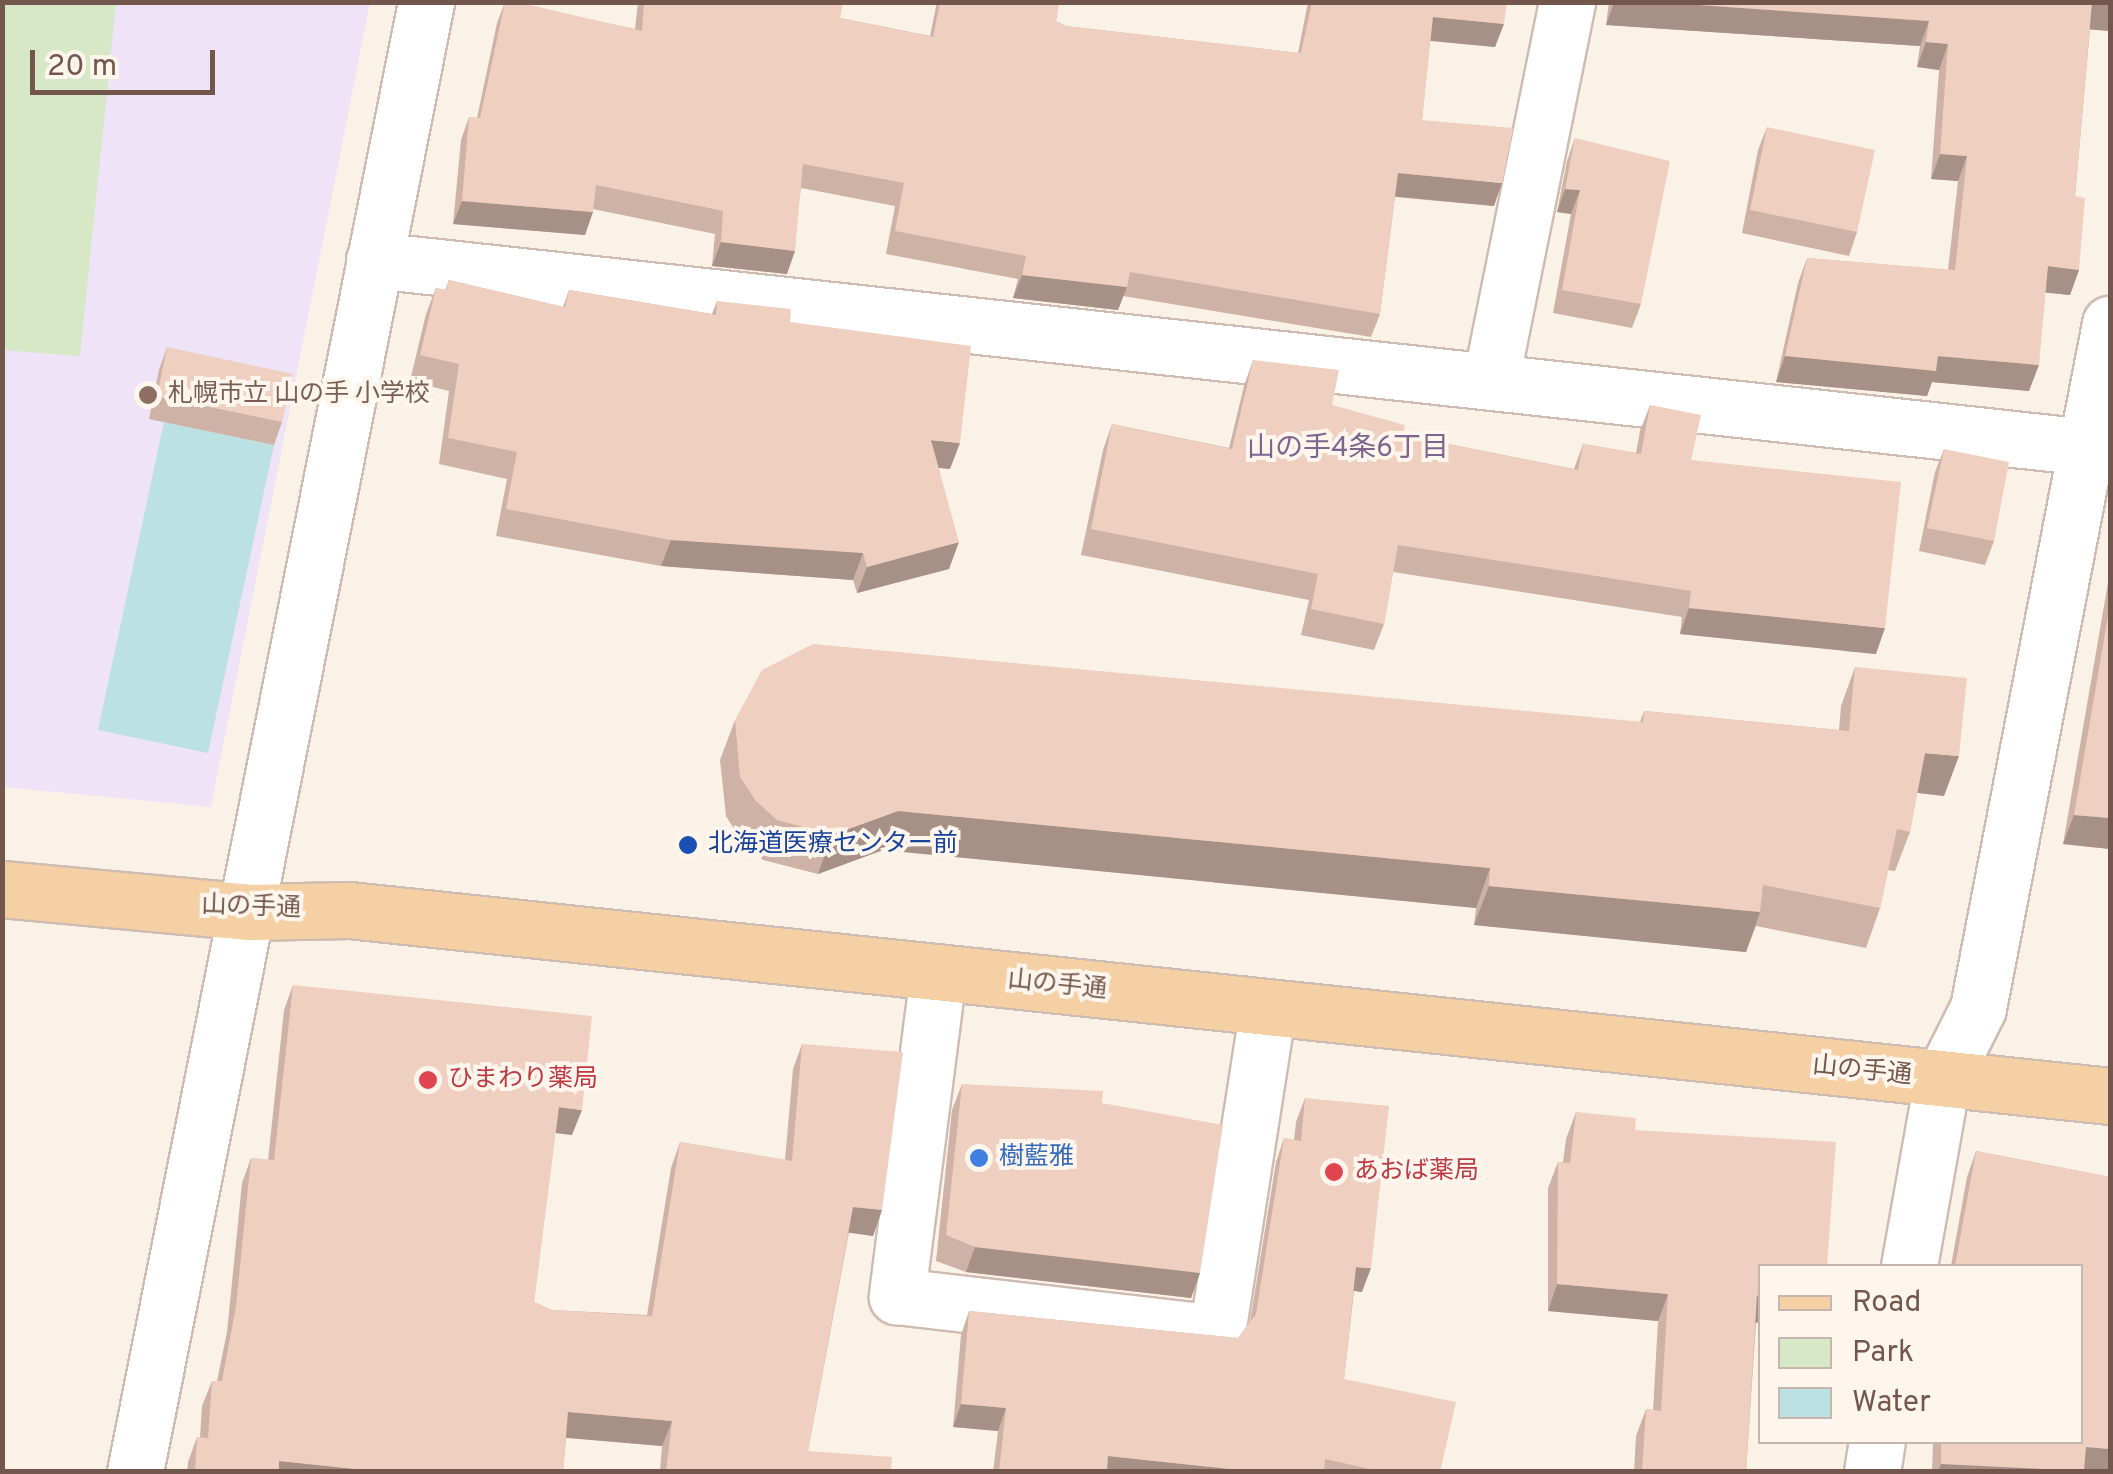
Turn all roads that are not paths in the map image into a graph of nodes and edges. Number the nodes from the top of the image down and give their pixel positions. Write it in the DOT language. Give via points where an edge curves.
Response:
graph roads {
  1 [pos="426,2"];
  2 [pos="1567,2"];
  3 [pos="374,260"];
  4 [pos="2110,324"];
  5 [pos="1491,379"];
  6 [pos="2087,447"];
  7 [pos="2,889"];
  8 [pos="250,912"];
  9 [pos="938,974"];
  10 [pos="1268,1009"];
  11 [pos="1942,1080"];
  12 [pos="2110,1096"];
  13 [pos="1909,1264"];
  14 [pos="1877,1444"];
  15 [pos="136,1472"];
  16 [pos="1872,1472"];
  1 -- 3 [label="street"];
  2 -- 5 [label="street"];
  3 -- 5 [label="street"];
  3 -- 8 [label="street" via="256,836"];
  4 -- 6 [label="street"];
  5 -- 6 [label="street"];
  6 -- 11 [label="street" via="1978,1008"];
  7 -- 8 [label="main road, 山の手通"];
  8 -- 9 [label="main road, 山の手通" via="349,910"];
  8 -- 15 [label="street" via="220,1010"];
  9 -- 10 [label="main road, 山の手通"];
  9 -- 10 [label="street" via="897,1296 1217,1333"];
  10 -- 11 [label="main road, 山の手通"];
  11 -- 12 [label="main road, 山の手通"];
  11 -- 13 [label="street"];
  14 -- 16 [label="street"];
}
